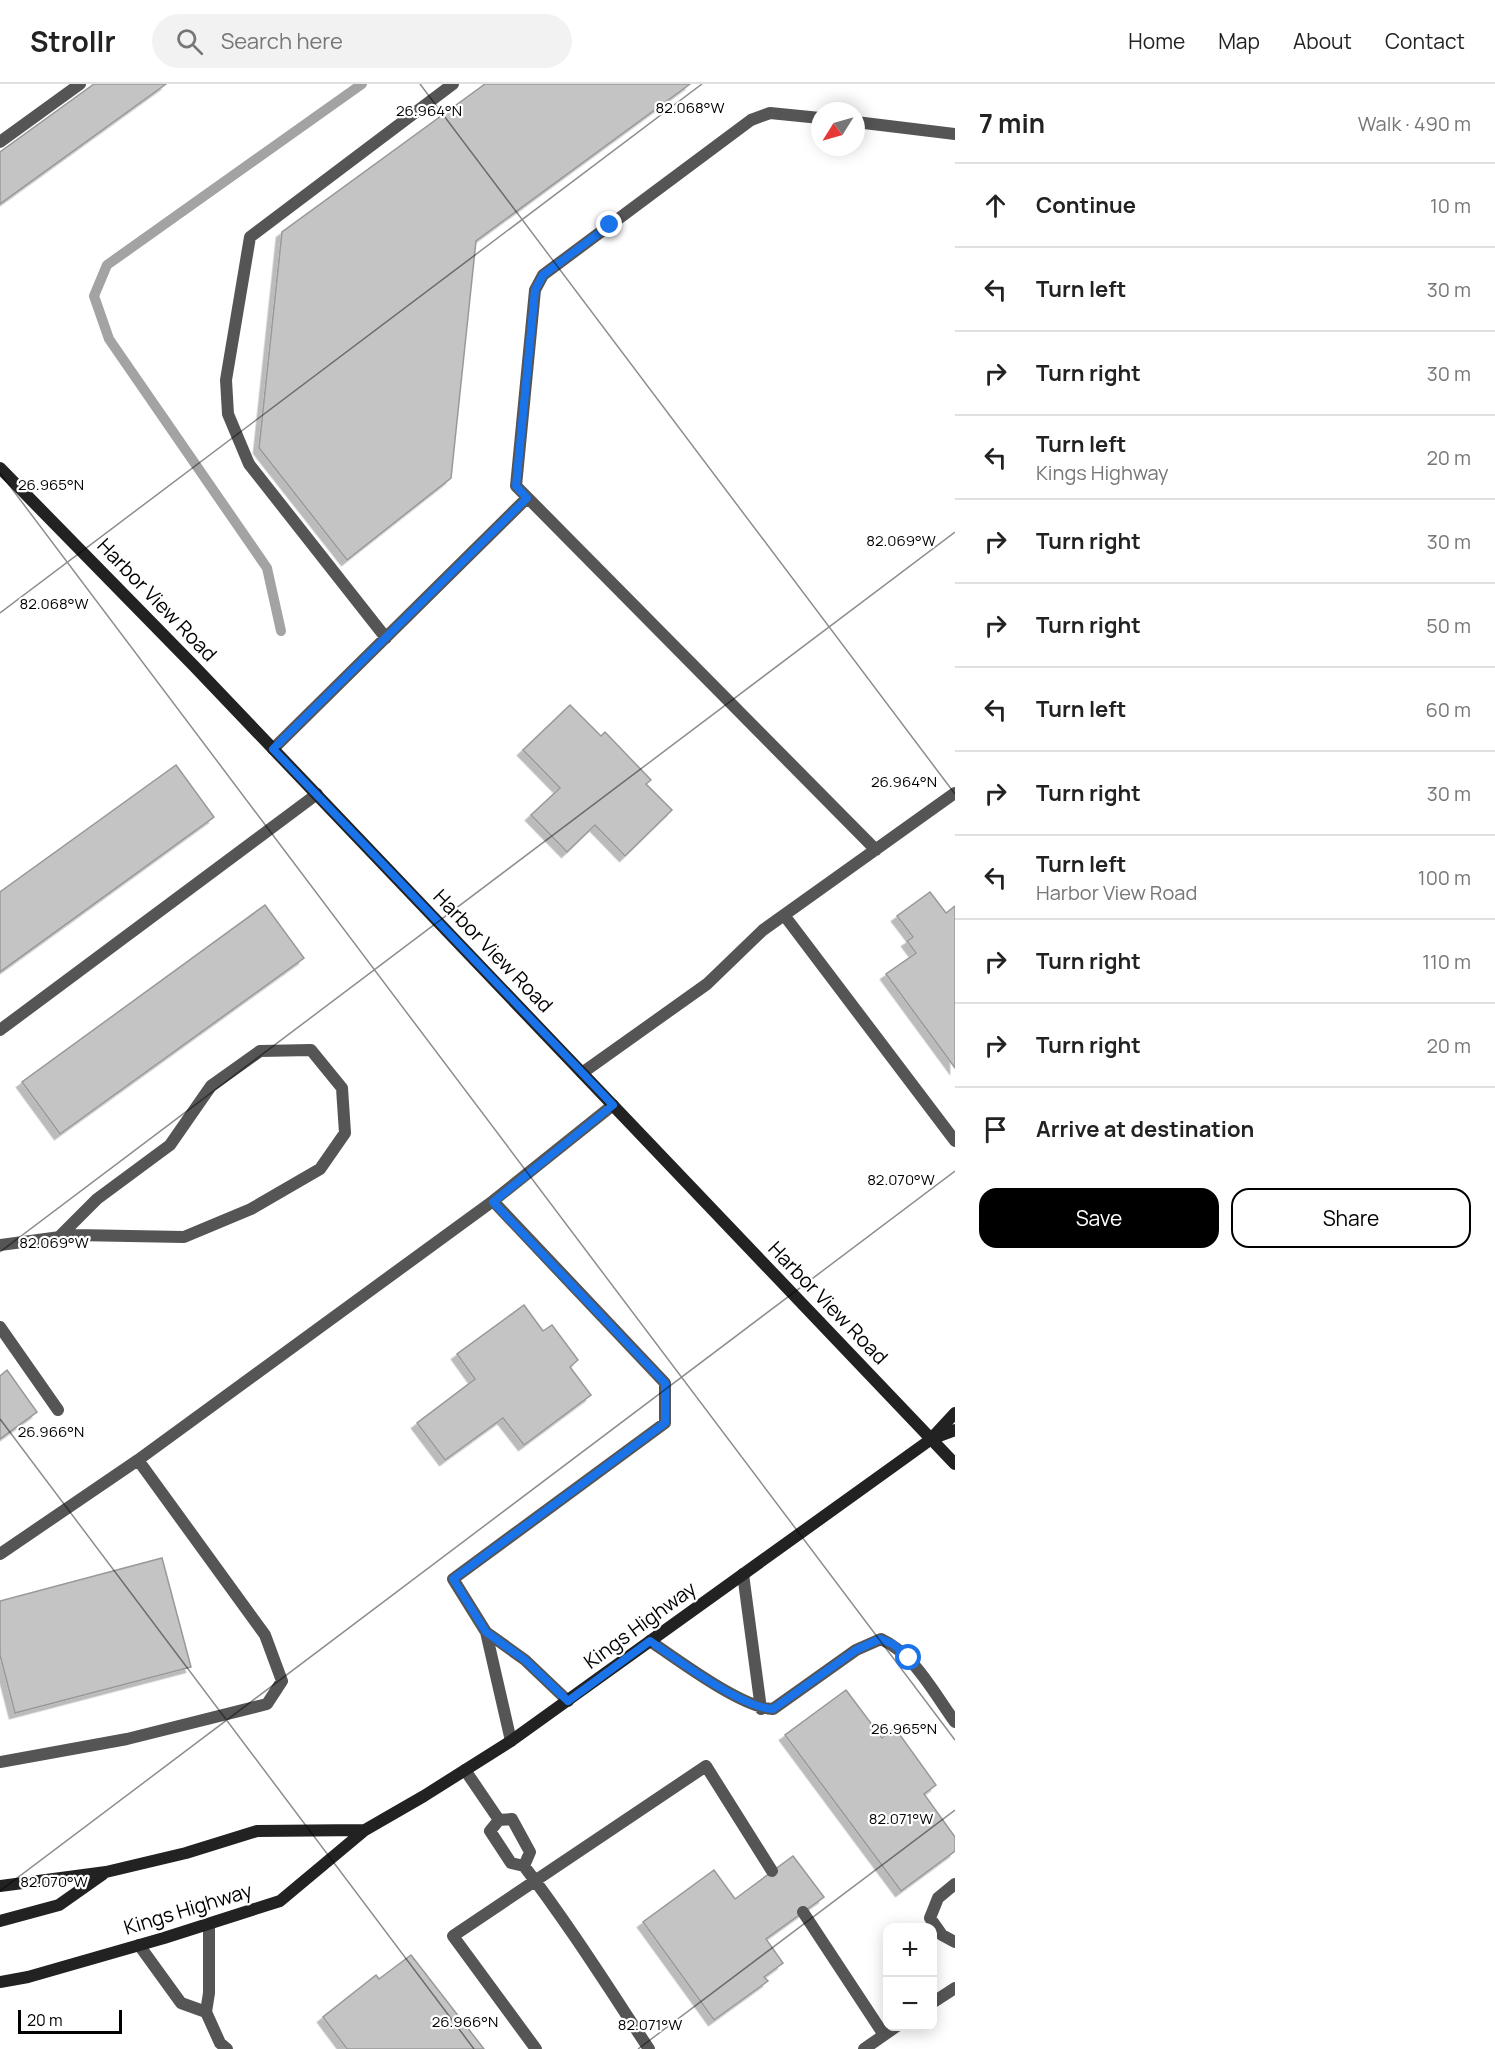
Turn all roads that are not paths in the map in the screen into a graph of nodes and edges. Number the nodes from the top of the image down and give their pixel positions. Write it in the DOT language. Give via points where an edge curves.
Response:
graph roads {
  1 [pos="80,84"];
  2 [pos="453,84"];
  3 [pos="811,117"];
  4 [pos="865,123"];
  5 [pos="955,134"];
  6 [pos="0,142"];
  7 [pos="0,468"];
  8 [pos="527,498"];
  9 [pos="386,638"];
  10 [pos="273,749"];
  11 [pos="955,793"];
  12 [pos="317,794"];
  13 [pos="876,850"];
  14 [pos="784,915"];
  15 [pos="0,1030"];
  16 [pos="582,1073"];
  17 [pos="613,1105"];
  18 [pos="955,1141"];
  19 [pos="493,1202"];
  20 [pos="60,1236"];
  21 [pos="0,1245"];
  22 [pos="0,1327"];
  23 [pos="58,1410"];
  24 [pos="955,1413"];
  25 [pos="955,1430"];
  26 [pos="930,1440"];
  27 [pos="138,1460"];
  28 [pos="955,1464"];
  29 [pos="0,1554"];
  30 [pos="743,1574"];
  31 [pos="486,1632"];
  32 [pos="650,1641"];
  33 [pos="568,1701"];
  34 [pos="761,1709"];
  35 [pos="955,1722"];
  36 [pos="511,1741"];
  37 [pos="0,1762"];
  38 [pos="465,1770"];
  39 [pos="499,1820"];
  40 [pos="365,1830"];
  41 [pos="524,1866"];
  42 [pos="772,1871"];
  43 [pos="106,1872"];
  44 [pos="535,1879"];
  45 [pos="955,1884"];
  46 [pos="0,1886"];
  47 [pos="803,1912"];
  48 [pos="0,1921"];
  49 [pos="209,1924"];
  50 [pos="955,1942"];
  51 [pos="139,1945"];
  52 [pos="0,1982"];
  53 [pos="955,1988"];
  54 [pos="937,2000"];
  55 [pos="206,2012"];
  56 [pos="890,2031"];
  57 [pos="884,2035"];
  58 [pos="219,2047"];
  59 [pos="536,2049"];
  60 [pos="649,2049"];
  61 [pos="864,2049"];
  1 -- 6 [label="lane"];
  2 -- 9 [label="lane" via="250,237 226,380 228,414 249,464"];
  3 -- 8 [label="lane" via="770,113 751,120 543,275 535,290 516,486"];
  4 -- 5 [label="lane"];
  7 -- 10 [label="main road, Harbor View Road"];
  8 -- 9 [label="lane"];
  8 -- 13 [label="lane"];
  9 -- 10 [label="lane"];
  10 -- 12 [label="main road, Harbor View Road"];
  11 -- 13 [label="lane"];
  12 -- 15 [label="lane"];
  12 -- 16 [label="main road, Harbor View Road"];
  13 -- 14 [label="lane"];
  14 -- 16 [label="lane" via="707,984"];
  14 -- 18 [label="lane"];
  16 -- 17 [label="main road, Harbor View Road"];
  17 -- 19 [label="lane"];
  17 -- 26 [label="main road, Harbor View Road"];
  19 -- 27 [label="lane"];
  19 -- 31 [label="lane" via="665,1383 665,1423 453,1579"];
  20 -- 20 [label="lane" via="184,1237 250,1209 320,1169 345,1133 342,1088 310,1050 260,1051 211,1086 170,1145 97,1199"];
  20 -- 21 [label="lane"];
  22 -- 23 [label="lane"];
  24 -- 26 [label="main road, Kings Highway"];
  25 -- 26 [label="main road, Kings Highway"];
  26 -- 28 [label="main road, Harbor View Road"];
  26 -- 30 [label="main road, Kings Highway"];
  27 -- 29 [label="lane"];
  27 -- 37 [label="lane" via="265,1635 282,1681 267,1704 127,1739"];
  30 -- 32 [label="main road, Kings Highway"];
  30 -- 34 [label="lane"];
  31 -- 33 [label="lane" via="525,1660"];
  31 -- 36 [label="lane"];
  32 -- 33 [label="main road, Kings Highway"];
  32 -- 34 [label="lane"];
  33 -- 36 [label="main road, Kings Highway"];
  34 -- 35 [label="lane" via="773,1709 856,1650 880,1639 909,1658"];
  36 -- 38 [label="main road, Kings Highway"];
  38 -- 39 [label="lane"];
  38 -- 40 [label="main road, Kings Highway"];
  39 -- 41 [label="lane" via="490,1831 511,1863"];
  39 -- 41 [label="lane" via="512,1819 530,1851"];
  40 -- 43 [label="main road" via="257,1831"];
  40 -- 49 [label="main road, Kings Highway" via="280,1901"];
  41 -- 44 [label="lane"];
  42 -- 44 [label="lane" via="706,1766"];
  43 -- 46 [label="main road"];
  43 -- 48 [label="main road" via="59,1905"];
  44 -- 59 [label="lane" via="453,1936"];
  44 -- 60 [label="lane"];
  45 -- 50 [label="lane" via="938,1898 930,1918 942,1935"];
  47 -- 57 [label="lane"];
  49 -- 51 [label="main road, Kings Highway"];
  49 -- 55 [label="lane"];
  51 -- 52 [label="main road, Kings Highway"];
  51 -- 55 [label="lane" via="181,2003"];
  53 -- 54 [label="lane"];
  55 -- 58 [label="lane"];
  56 -- 57 [label="lane"];
  57 -- 61 [label="lane"];
}
